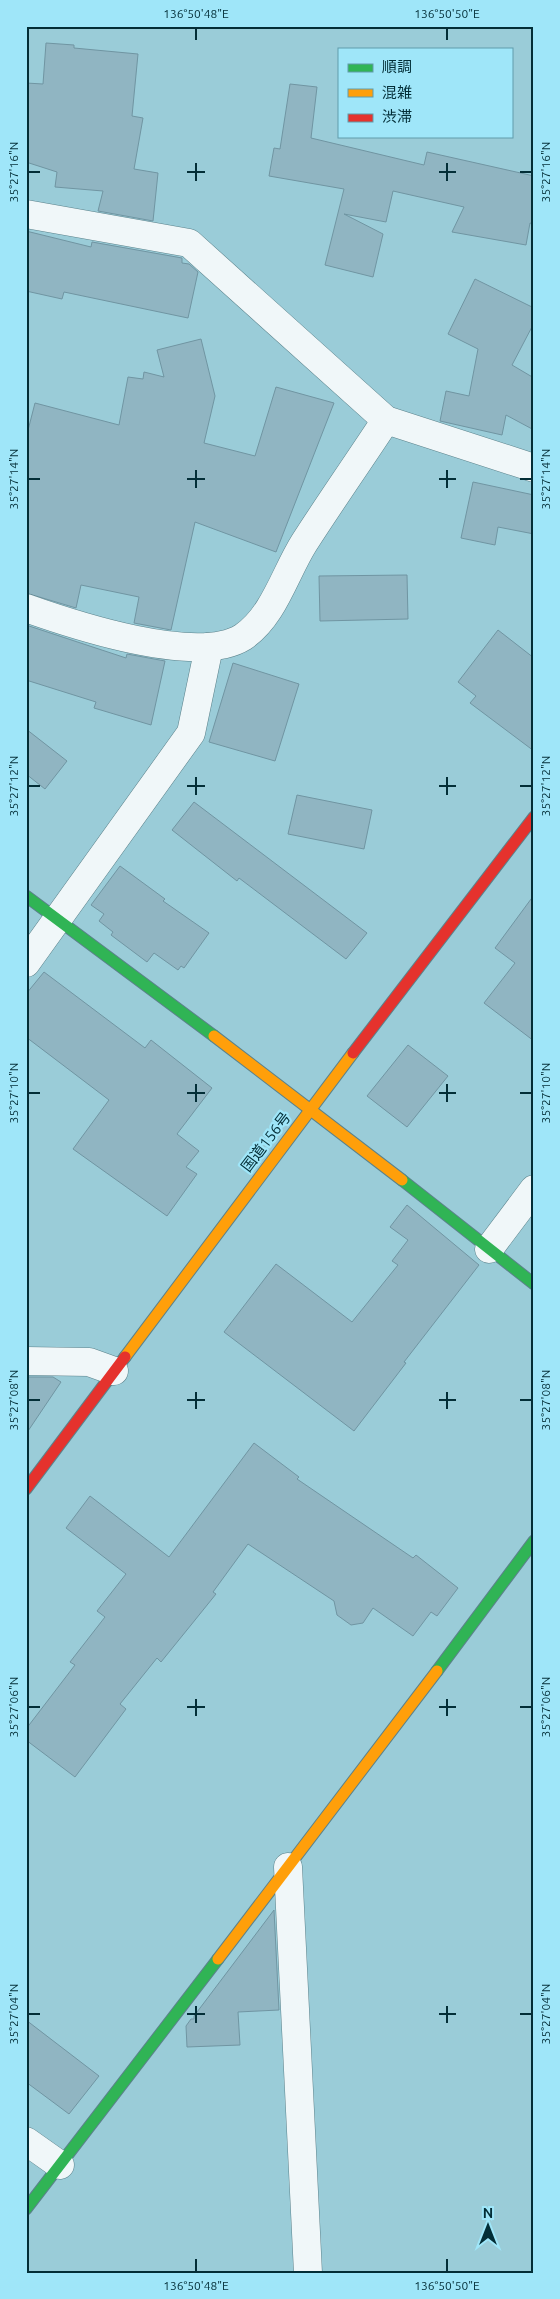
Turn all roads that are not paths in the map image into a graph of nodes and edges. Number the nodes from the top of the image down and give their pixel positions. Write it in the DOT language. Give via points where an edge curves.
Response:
graph roads {
  1 [pos="26,214"];
  2 [pos="386,420"];
  3 [pos="534,468"];
  4 [pos="26,608"];
  5 [pos="209,647"];
  6 [pos="534,817"];
  7 [pos="26,896"];
  8 [pos="58,921"];
  9 [pos="26,963"];
  10 [pos="310,1108"];
  11 [pos="534,1189"];
  12 [pos="489,1249"];
  13 [pos="534,1284"];
  14 [pos="26,1361"];
  15 [pos="114,1371"];
  16 [pos="26,1489"];
  17 [pos="534,1541"];
  18 [pos="288,1867"];
  19 [pos="26,2140"];
  20 [pos="60,2165"];
  21 [pos="26,2209"];
  22 [pos="308,2273"];
  1 -- 2 [label="street" via="189,243"];
  2 -- 3 [label="street"];
  2 -- 5 [label="street" via="304,544 261,622 241,638"];
  4 -- 5 [label="street" via="79,627 145,642"];
  5 -- 8 [label="street" via="191,733"];
  6 -- 10 [label="main road, 国道156号"];
  7 -- 8 [label="main road"];
  8 -- 9 [label="street"];
  8 -- 10 [label="main road"];
  10 -- 12 [label="main road"];
  10 -- 15 [label="main road, 国道156号"];
  11 -- 12 [label="street"];
  12 -- 13 [label="main road"];
  14 -- 15 [label="street" via="89,1362"];
  15 -- 16 [label="main road, 国道156号"];
  17 -- 18 [label="main road"];
  18 -- 20 [label="main road"];
  18 -- 22 [label="street"];
  19 -- 20 [label="street"];
  20 -- 21 [label="main road"];
}
